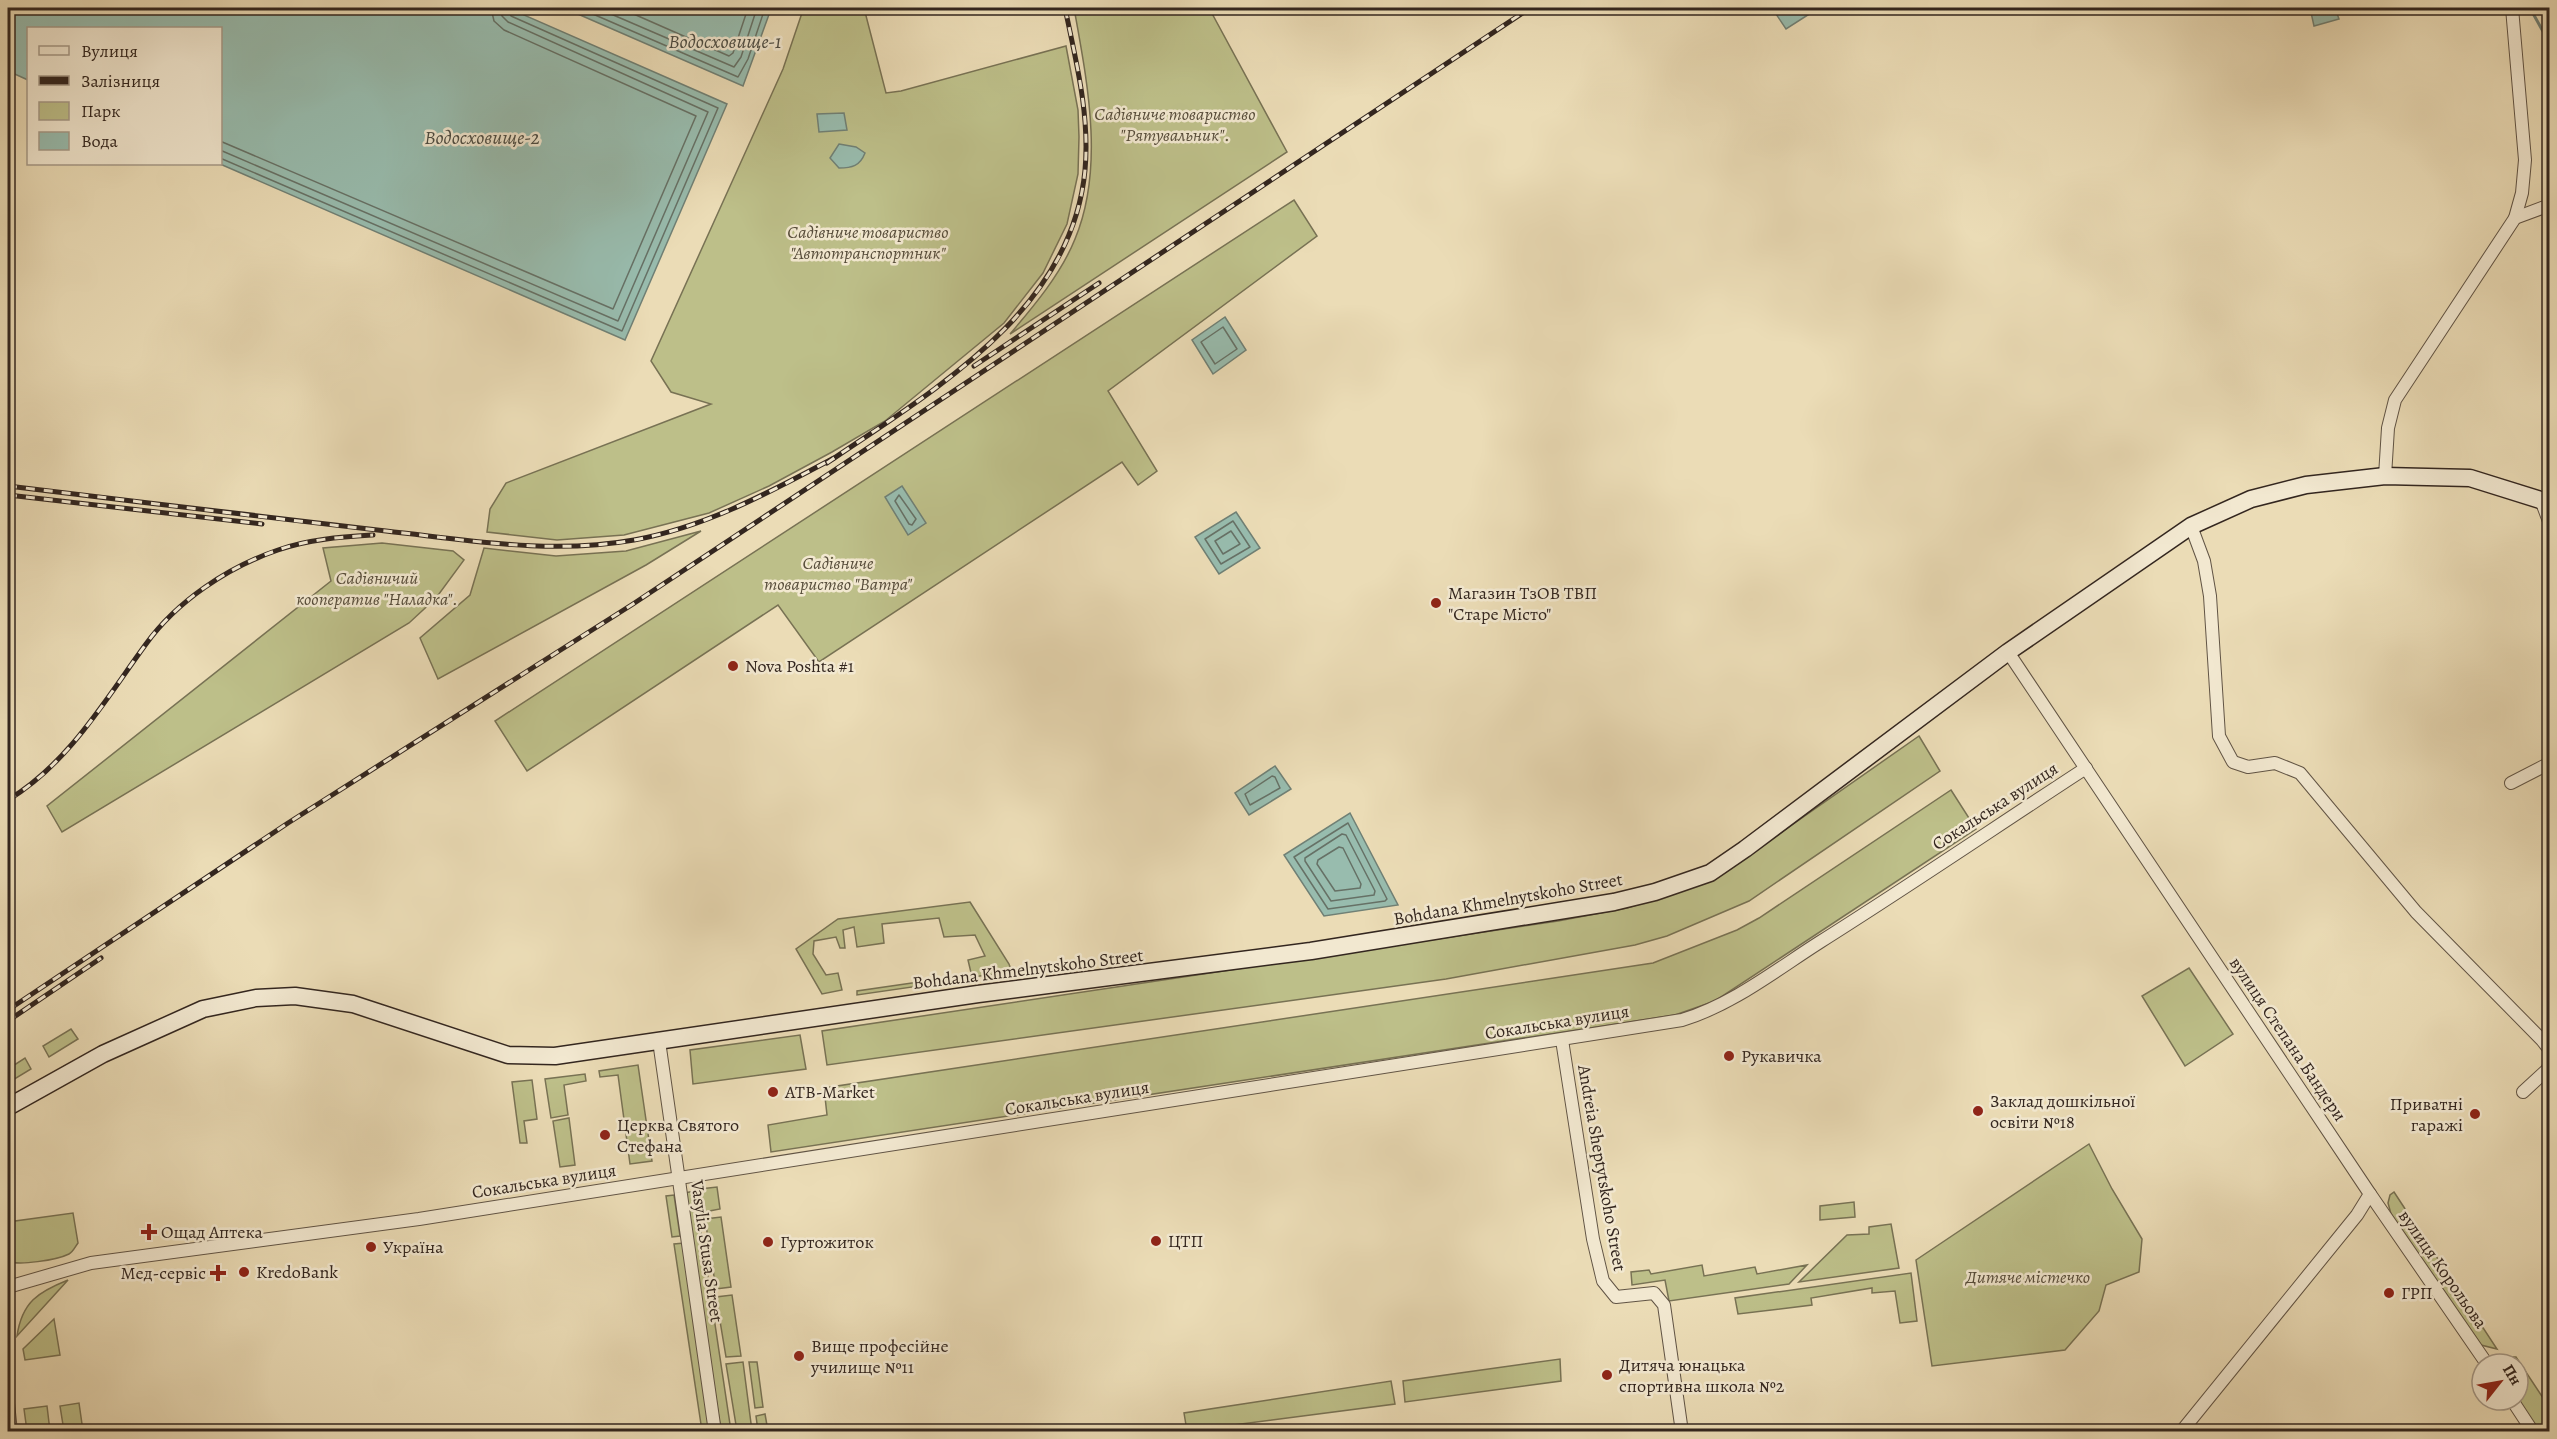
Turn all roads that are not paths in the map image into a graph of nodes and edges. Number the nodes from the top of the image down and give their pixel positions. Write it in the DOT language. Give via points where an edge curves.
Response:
graph roads {
  1 [pos="2512,8"];
  2 [pos="2550,205"];
  3 [pos="2515,219"];
  4 [pos="2385,476"];
  5 [pos="2545,501"];
  6 [pos="2550,524"];
  7 [pos="2191,526"];
  8 [pos="2008,652"];
  9 [pos="2550,763"];
  10 [pos="2086,768"];
  11 [pos="2511,783"];
  12 [pos="1562,1040"];
  13 [pos="659,1041"];
  14 [pos="2550,1058"];
  15 [pos="2523,1092"];
  16 [pos="8,1107"];
  17 [pos="678,1177"];
  18 [pos="2370,1194"];
  19 [pos="8,1287"];
  20 [pos="2479,1352"];
  21 [pos="8,1403"];
  22 [pos="2520,1412"];
  23 [pos="11,1431"];
  24 [pos="715,1431"];
  25 [pos="1682,1431"];
  26 [pos="2181,1431"];
  27 [pos="2533,1431"];
  1 -- 3 [label="street" via="2525,159"];
  2 -- 3 [label="street"];
  3 -- 4 [label="street" via="2395,400 2388,428"];
  4 -- 5 [label="street, Bohdana Khmelnytskoho Street" via="2470,478"];
  4 -- 7 [label="street, Bohdana Khmelnytskoho Street" via="2306,485 2251,499"];
  5 -- 6 [label="street"];
  7 -- 8 [label="street, Bohdana Khmelnytskoho Street"];
  7 -- 14 [label="street" via="2204,561 2210,596 2219,736 2233,762 2248,767 2275,763 2300,773 2416,912 2542,1040"];
  8 -- 10 [label="street, вулиця Степана Бандери"];
  8 -- 13 [label="street, Bohdana Khmelnytskoho Street" via="1710,873 1655,892 1603,904 1311,951"];
  9 -- 11 [label="street"];
  10 -- 12 [label="street, Сокальська вулиця" via="1710,1011 1682,1020"];
  10 -- 18 [label="street, вулиця Степана Бандери"];
  12 -- 17 [label="street, Сокальська вулиця"];
  12 -- 25 [label="street, Andreia Sheptytskoho Street" via="1603,1281 1616,1297 1654,1293 1664,1305"];
  13 -- 16 [label="street, Bohdana Khmelnytskoho Street" via="555,1056 508,1055 353,1004 295,996 256,998 203,1009 102,1054"];
  13 -- 17 [label="street, Vasylia Stusa Street"];
  14 -- 15 [label="street" via="2548,1069"];
  17 -- 19 [label="street, Сокальська вулиця" via="419,1219 91,1263"];
  17 -- 24 [label="street, Vasylia Stusa Street"];
  18 -- 20 [label="street, вулиця Корольова"];
  18 -- 26 [label="street"];
  21 -- 23 [label="street"];
  22 -- 27 [label="street"];
}
